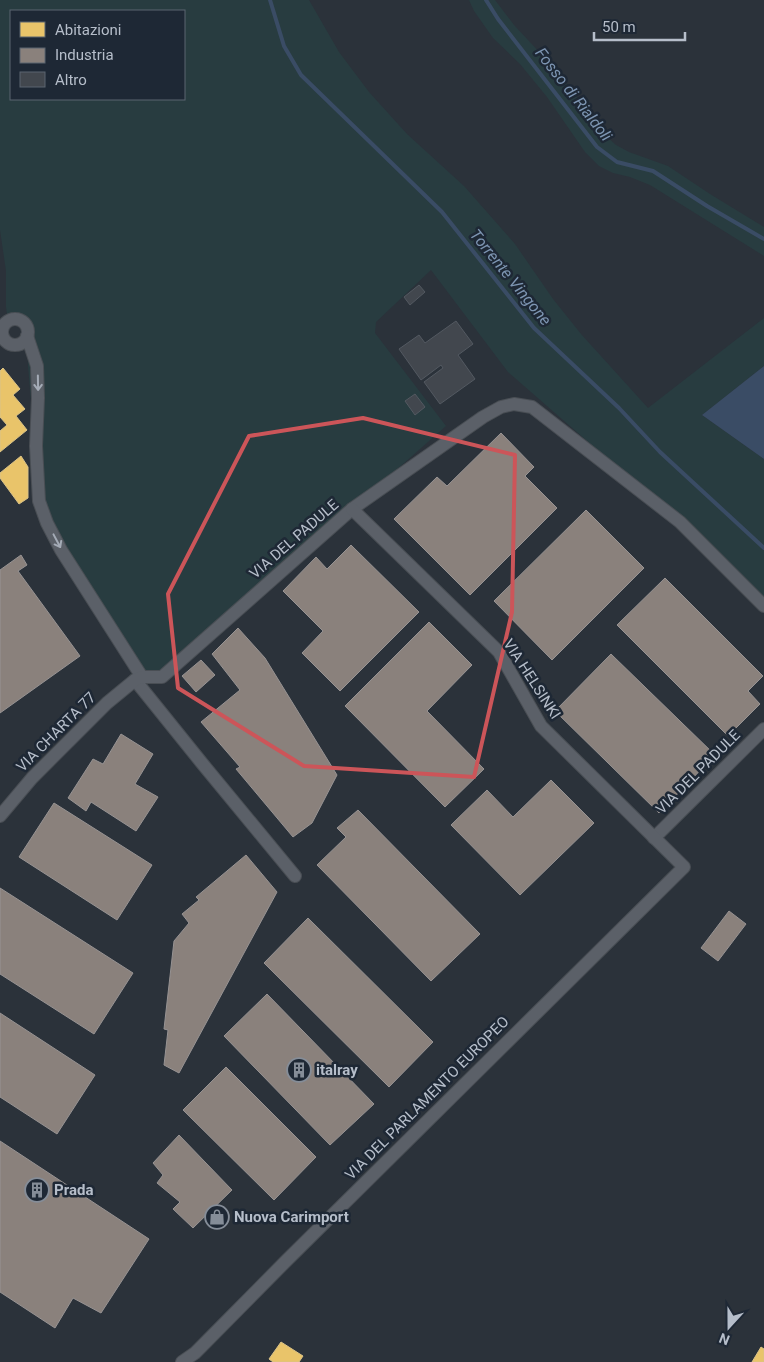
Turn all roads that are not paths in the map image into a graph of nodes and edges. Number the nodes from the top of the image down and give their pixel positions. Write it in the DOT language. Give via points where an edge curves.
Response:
graph roads {
  1 [pos="27,336"];
  2 [pos="3,341"];
  3 [pos="352,509"];
  4 [pos="764,606"];
  5 [pos="138,678"];
  6 [pos="764,729"];
  7 [pos="0,816"];
  8 [pos="654,838"];
  9 [pos="684,867"];
  10 [pos="295,876"];
  11 [pos="192,1358"];
  12 [pos="182,1362"];
  1 -- 2 [label="street" via="14,344"];
  1 -- 2 [label="street" via="22,321 11,320 2,330"];
  1 -- 5 [label="street, one-way" via="37,366 36,446 40,501 47,523"];
  3 -- 4 [label="street, VIA DEL PADULE" via="483,417 514,404 532,407 680,522"];
  3 -- 5 [label="street, VIA DEL PADULE" via="162,677"];
  3 -- 8 [label="street, VIA HELSINKI" via="499,652 541,726"];
  5 -- 7 [label="street, VIA CHARTA 77" via="107,703 41,769"];
  5 -- 10 [label="street" via="201,762"];
  6 -- 8 [label="street, VIA DEL PADULE"];
  8 -- 9 [label="street, VIA HELSINKI"];
  9 -- 11 [label="street, VIA DEL PARLAMENTO EUROPEO"];
  11 -- 12 [label="street, VIA DEL PARLAMENTO EUROPEO"];
}
